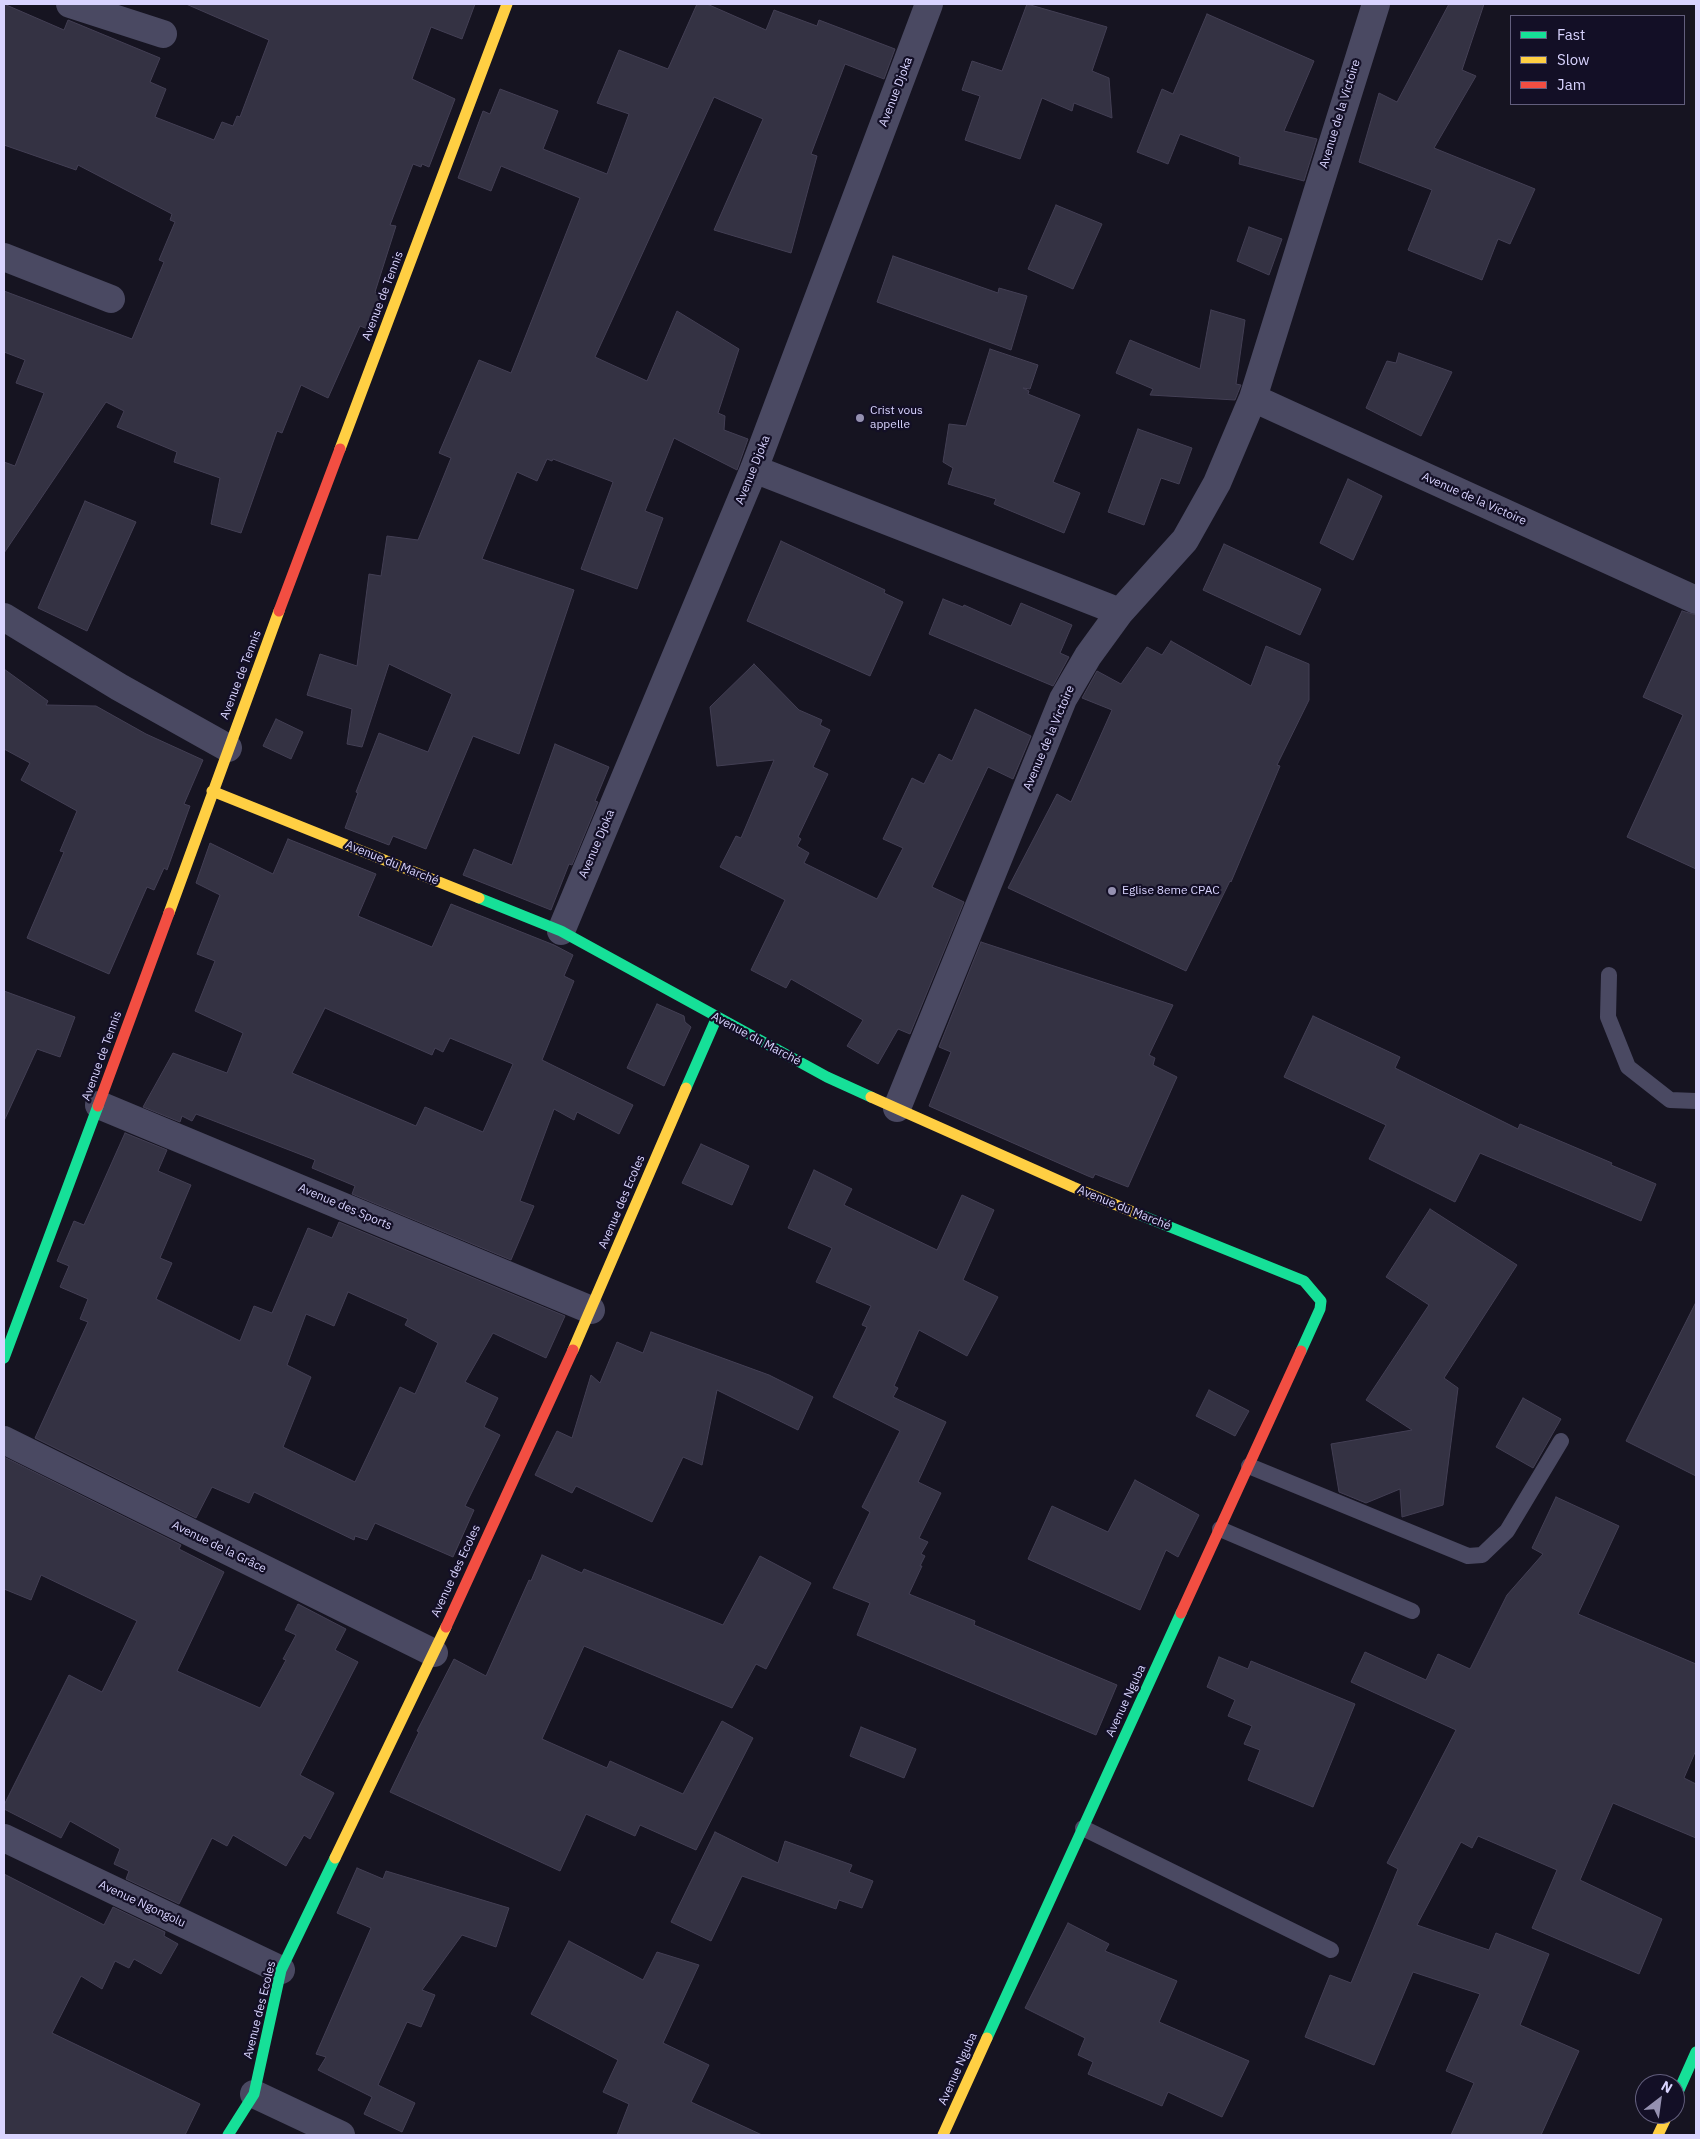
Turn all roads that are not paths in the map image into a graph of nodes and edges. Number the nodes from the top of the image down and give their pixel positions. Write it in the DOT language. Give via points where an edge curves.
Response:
graph roads {
  1 [pos="70,4"];
  2 [pos="507,4"];
  3 [pos="929,4"];
  4 [pos="1376,4"];
  5 [pos="163,34"];
  6 [pos="4,257"];
  7 [pos="111,299"];
  8 [pos="1253,398"];
  9 [pos="754,469"];
  10 [pos="1696,600"];
  11 [pos="1120,612"];
  12 [pos="4,617"];
  13 [pos="228,748"];
  14 [pos="212,791"];
  15 [pos="561,931"];
  16 [pos="1609,975"];
  17 [pos="716,1017"];
  18 [pos="1696,1101"];
  19 [pos="99,1105"];
  20 [pos="897,1108"];
  21 [pos="1304,1282"];
  22 [pos="591,1310"];
  23 [pos="4,1358"];
  24 [pos="4,1440"];
  25 [pos="1561,1441"];
  26 [pos="1249,1466"];
  27 [pos="1220,1529"];
  28 [pos="1412,1612"];
  29 [pos="434,1653"];
  30 [pos="1083,1828"];
  31 [pos="4,1838"];
  32 [pos="1331,1950"];
  33 [pos="281,1970"];
  34 [pos="1696,2052"];
  35 [pos="1685,2077"];
  36 [pos="254,2094"];
  37 [pos="228,2135"];
  38 [pos="341,2135"];
  39 [pos="943,2135"];
  1 -- 5 [label="street"];
  2 -- 13 [label="main road, Avenue de Tennis"];
  3 -- 9 [label="street, Avenue Djoka"];
  4 -- 8 [label="street, Avenue de la Victoire"];
  6 -- 7 [label="street"];
  8 -- 10 [label="street, Avenue de la Victoire"];
  8 -- 11 [label="street, Avenue de la Victoire" via="1217,483 1185,540"];
  9 -- 11 [label="street"];
  9 -- 15 [label="street, Avenue Djoka"];
  11 -- 20 [label="street, Avenue de la Victoire" via="1088,656 1063,699"];
  12 -- 13 [label="street"];
  13 -- 14 [label="main road, Avenue de Tennis"];
  14 -- 15 [label="main road, Avenue du Marché"];
  14 -- 19 [label="main road, Avenue de Tennis"];
  15 -- 17 [label="main road, Avenue du Marché"];
  16 -- 18 [label="lane" via="1608,1017 1628,1067 1670,1100"];
  17 -- 20 [label="main road, Avenue du Marché" via="827,1077"];
  17 -- 22 [label="main road, Avenue des Ecoles"];
  19 -- 22 [label="street, Avenue des Sports"];
  19 -- 23 [label="main road, Avenue de Tennis"];
  20 -- 21 [label="main road, Avenue du Marché" via="1073,1187"];
  21 -- 26 [label="main road, Avenue Nguba" via="1317,1294 1321,1301 1320,1309"];
  22 -- 29 [label="main road, Avenue des Ecoles"];
  24 -- 29 [label="street, Avenue de la Grâce"];
  25 -- 26 [label="lane" via="1507,1531 1482,1555 1468,1556"];
  26 -- 27 [label="main road, Avenue Nguba"];
  27 -- 28 [label="lane"];
  27 -- 30 [label="main road, Avenue Nguba"];
  29 -- 33 [label="main road, Avenue des Ecoles"];
  30 -- 32 [label="lane"];
  30 -- 39 [label="main road, Avenue Nguba"];
  31 -- 33 [label="street, Avenue Ngongolu"];
  33 -- 36 [label="main road, Avenue des Ecoles"];
  34 -- 35 [label="main road"];
  36 -- 37 [label="main road, Avenue des Ecoles"];
  36 -- 38 [label="street"];
}
